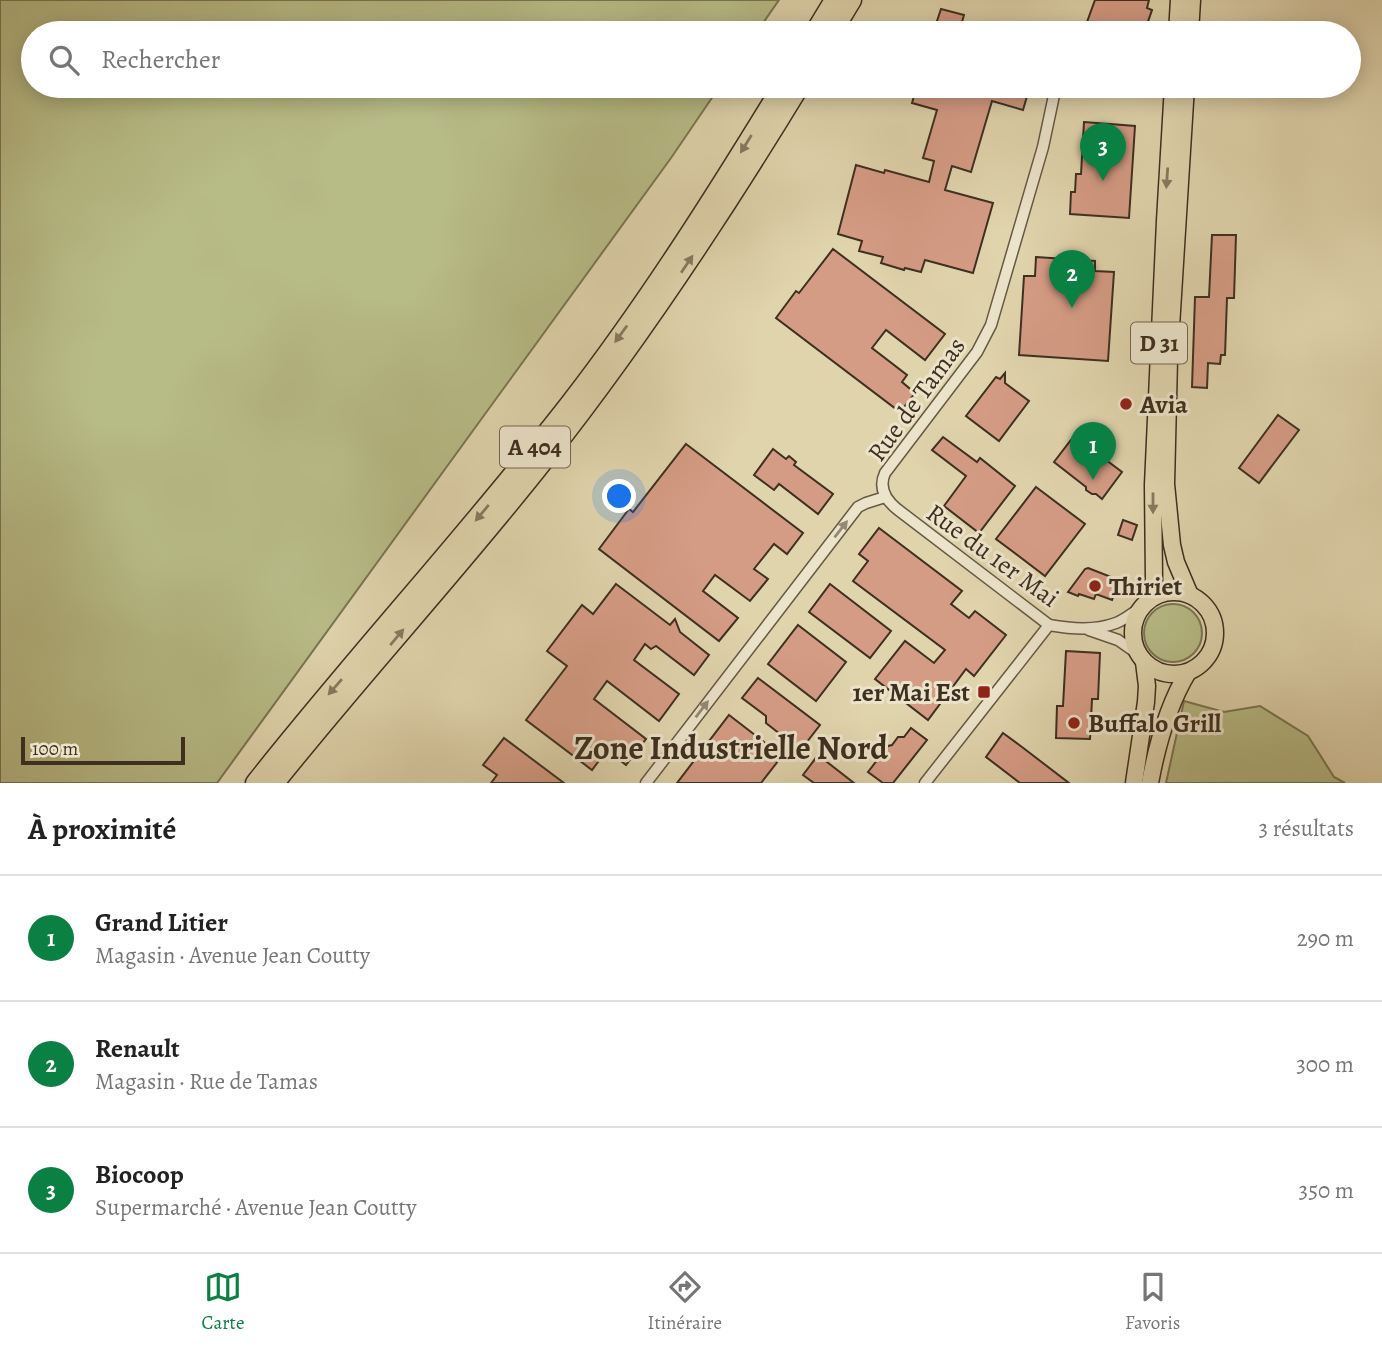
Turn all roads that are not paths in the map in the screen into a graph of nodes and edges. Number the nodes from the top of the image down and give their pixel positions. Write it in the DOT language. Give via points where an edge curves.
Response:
graph roads {
  1 [pos="834,0"];
  2 [pos="852,0"];
  3 [pos="1179,0"];
  4 [pos="1192,0"];
  5 [pos="821,21"];
  6 [pos="839,21"];
  7 [pos="1178,21"];
  8 [pos="1191,21"];
  9 [pos="774,98"];
  10 [pos="793,98"];
  11 [pos="1053,98"];
  12 [pos="1172,98"];
  13 [pos="1185,98"];
  14 [pos="885,497"];
  15 [pos="1190,595"];
  16 [pos="1144,604"];
  17 [pos="1049,625"];
  18 [pos="1085,629"];
  19 [pos="1141,658"];
  20 [pos="1188,672"];
  21 [pos="255,783"];
  22 [pos="275,783"];
  23 [pos="646,783"];
  24 [pos="925,783"];
  25 [pos="1134,783"];
  26 [pos="1150,783"];
  1 -- 5 [label="highway"];
  2 -- 6 [label="highway"];
  3 -- 7 [label="main road"];
  4 -- 8 [label="main road"];
  9 -- 21 [label="highway, A 404, one-way" via="685,240 580,390"];
  22 -- 10 [label="highway, A 404, one-way" via="584,409 697,250"];
  11 -- 14 [label="street, Rue de Tamas" via="991,325 977,352 885,473"];
  12 -- 16 [label="main road, D 31, one-way" via="1153,471 1154,580"];
  13 -- 15 [label="main road, D 31" via="1166,484 1172,545"];
  14 -- 17 [label="street, Rue du 1er Mai"];
  23 -- 14 [label="street, Rue de Tamas, one-way" via="858,507"];
  15 -- 16 [label="main road" via="1168,592"];
  15 -- 20 [label="main road" via="1209,610 1215,634 1208,657"];
  16 -- 18 [label="street, Rue du 1er Mai" via="1117,622"];
  16 -- 19 [label="main road" via="1132,631"];
  17 -- 18 [label="street, Rue du 1er Mai"];
  17 -- 24 [label="street"];
  18 -- 19 [label="street, Rue du 1er Mai" via="1118,640"];
  19 -- 20 [label="main road" via="1164,673"];
  19 -- 25 [label="main road" via="1147,686"];
  20 -- 26 [label="main road" via="1174,700"];
}
